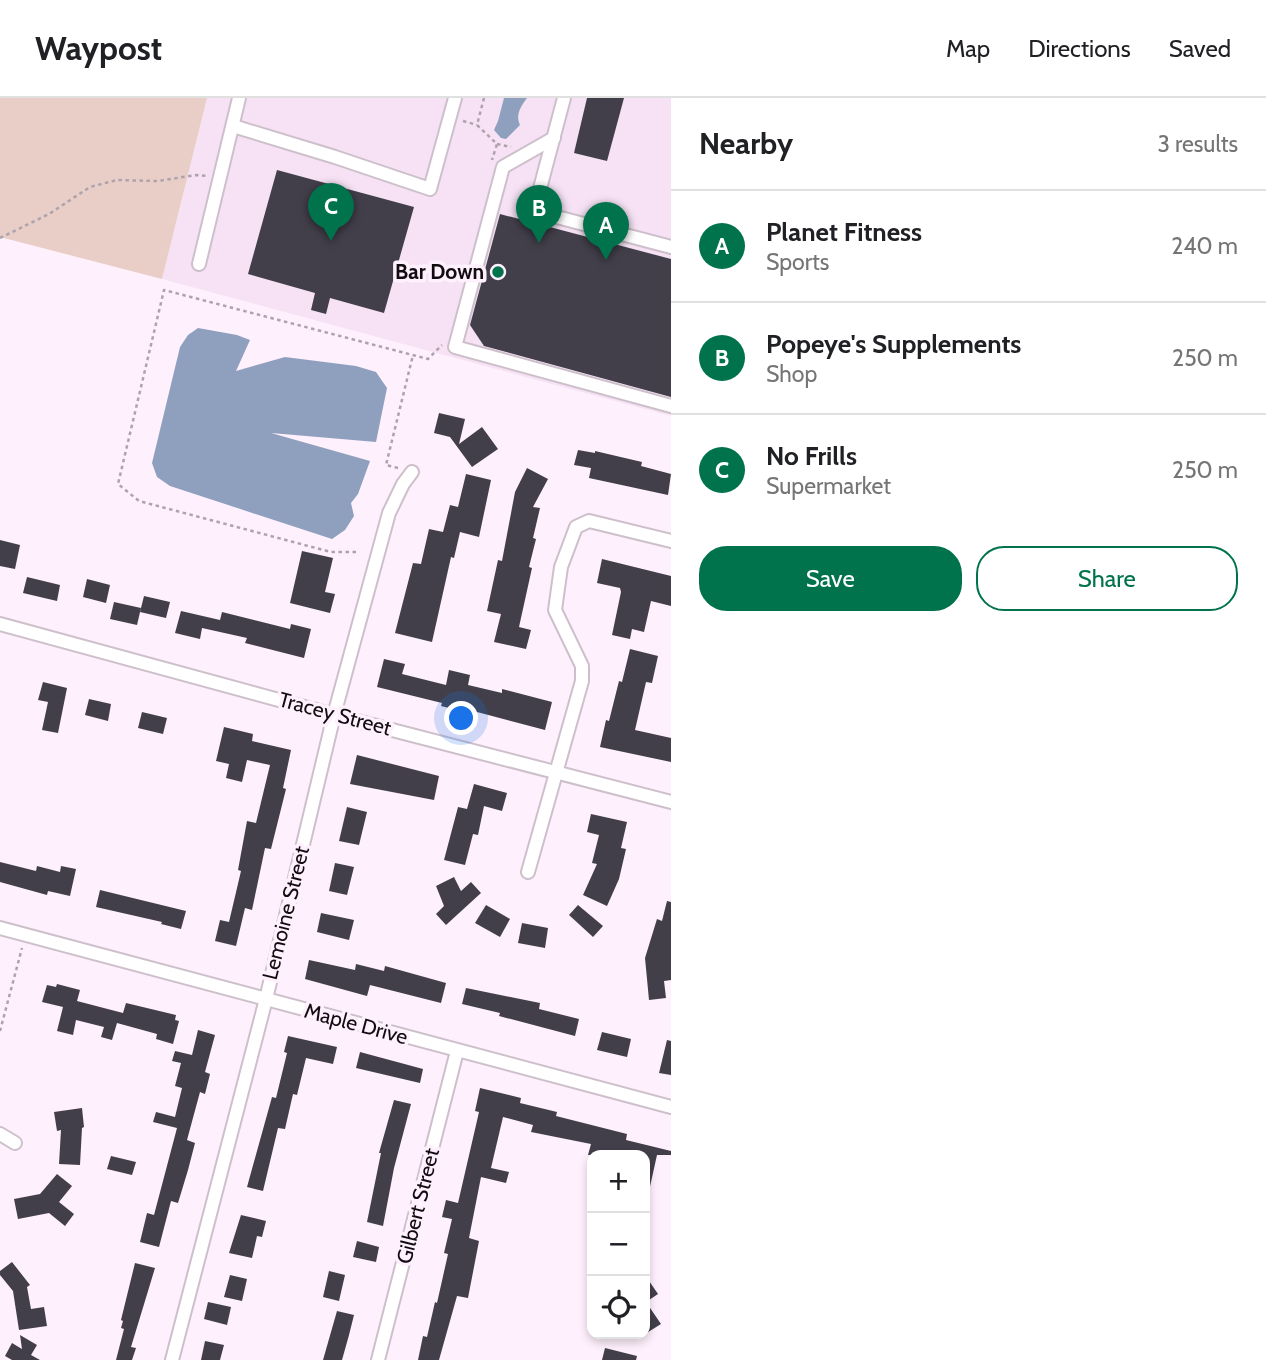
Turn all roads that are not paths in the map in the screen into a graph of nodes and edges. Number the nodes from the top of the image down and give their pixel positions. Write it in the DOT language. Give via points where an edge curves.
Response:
graph roads {
  1 [pos="239,98"];
  2 [pos="455,98"];
  3 [pos="564,98"];
  4 [pos="233,126"];
  5 [pos="554,138"];
  6 [pos="671,247"];
  7 [pos="199,264"];
  8 [pos="671,406"];
  9 [pos="412,472"];
  10 [pos="671,541"];
  11 [pos="0,624"];
  12 [pos="334,715"];
  13 [pos="557,771"];
  14 [pos="671,802"];
  15 [pos="528,872"];
  16 [pos="0,928"];
  17 [pos="265,999"];
  18 [pos="457,1051"];
  19 [pos="671,1107"];
  20 [pos="0,1134"];
  21 [pos="15,1143"];
  22 [pos="172,1360"];
  23 [pos="378,1360"];
  1 -- 4 [label="street"];
  2 -- 4 [label="street" via="430,189"];
  3 -- 5 [label="street"];
  4 -- 7 [label="street"];
  5 -- 6 [label="street" via="534,211"];
  5 -- 8 [label="street" via="503,167 455,347"];
  9 -- 12 [label="street, Lemoine Street" via="389,513"];
  10 -- 13 [label="street" via="603,523 589,521 576,527 561,567 555,610 582,666 582,681"];
  11 -- 12 [label="street, Tracey Street"];
  12 -- 13 [label="street, Tracey Street"];
  12 -- 17 [label="street, Lemoine Street"];
  13 -- 14 [label="street, Tracey Street"];
  13 -- 15 [label="street"];
  16 -- 17 [label="street, Maple Drive"];
  17 -- 18 [label="street, Maple Drive"];
  17 -- 22 [label="street, Lemoine Street"];
  18 -- 19 [label="street, Maple Drive"];
  18 -- 23 [label="street, Gilbert Street"];
  20 -- 21 [label="street"];
}
